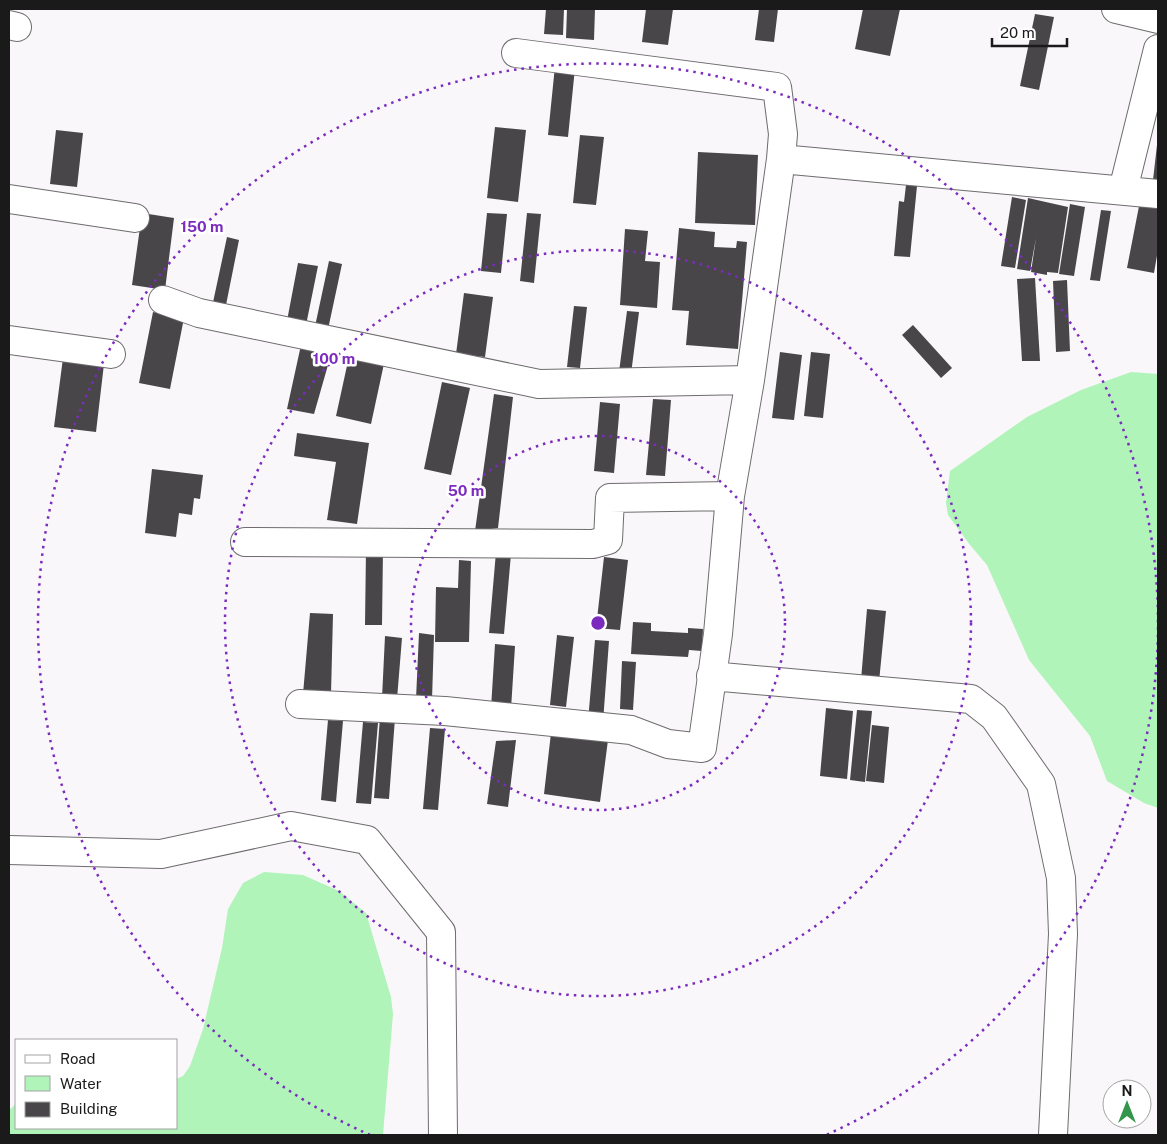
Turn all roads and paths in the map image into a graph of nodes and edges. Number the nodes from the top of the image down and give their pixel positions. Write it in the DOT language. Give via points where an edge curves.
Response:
graph roads {
  1 [pos="1116,9"];
  2 [pos="1158,19"];
  3 [pos="1158,49"];
  4 [pos="516,53"];
  5 [pos="780,159"];
  6 [pos="1123,190"];
  7 [pos="1158,194"];
  8 [pos="9,198"];
  9 [pos="135,218"];
  10 [pos="162,300"];
  11 [pos="9,340"];
  12 [pos="111,354"];
  13 [pos="750,380"];
  14 [pos="730,496"];
  15 [pos="244,542"];
  16 [pos="712,676"];
  17 [pos="300,704"];
  18 [pos="9,850"];
  19 [pos="443,1135"];
  20 [pos="1053,1135"];
  1 -- 2 [label="street"];
  3 -- 6 [label="street"];
  4 -- 5 [label="street" via="777,88 783,134"];
  5 -- 6 [label="street"];
  5 -- 13 [label="street"];
  6 -- 7 [label="street"];
  8 -- 9 [label="street"];
  10 -- 13 [label="street" via="199,313 539,384"];
  11 -- 12 [label="street"];
  13 -- 14 [label="street"];
  14 -- 15 [label="street" via="610,498 608,540 593,544"];
  14 -- 16 [label="street"];
  16 -- 17 [label="street" via="702,748 668,744 631,730 446,711"];
  16 -- 20 [label="street" via="971,699 994,717 1041,784 1061,878 1063,934"];
  18 -- 19 [label="street" via="161,854 291,826 367,840 441,932"];
}
